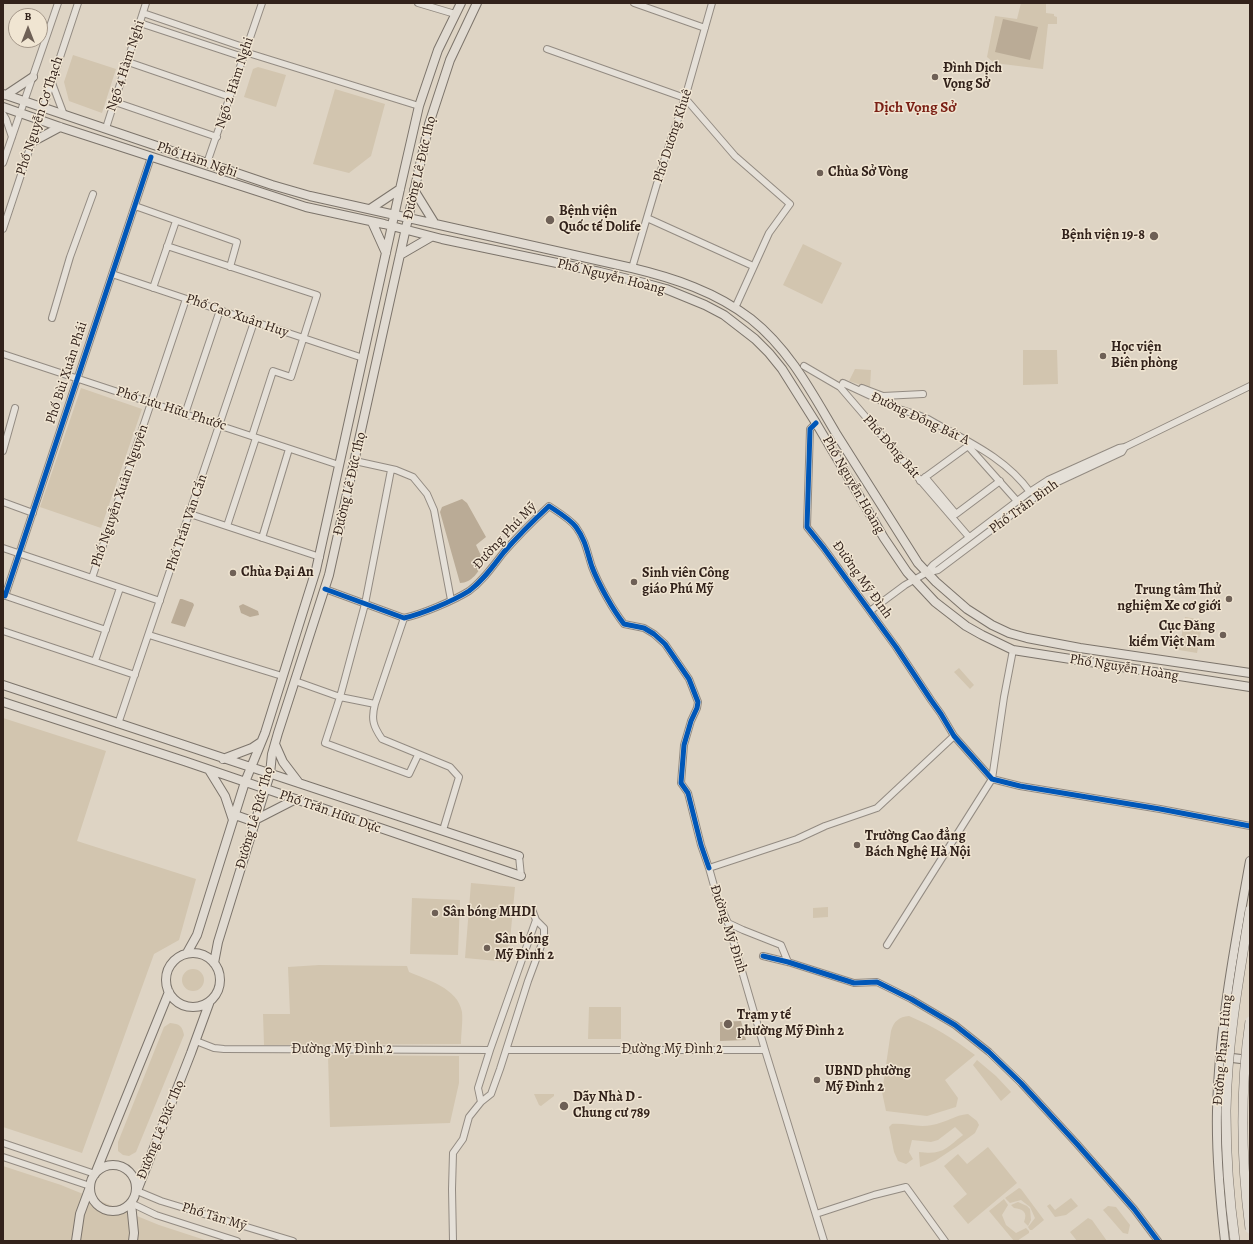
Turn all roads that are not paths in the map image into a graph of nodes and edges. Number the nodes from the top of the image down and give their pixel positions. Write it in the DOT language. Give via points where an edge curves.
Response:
graph roads {
  1 [pos="58,3"];
  2 [pos="78,3"];
  3 [pos="146,3"];
  4 [pos="262,3"];
  5 [pos="418,3"];
  6 [pos="462,3"];
  7 [pos="477,3"];
  8 [pos="634,3"];
  9 [pos="712,3"];
  10 [pos="143,13"];
  11 [pos="455,14"];
  12 [pos="140,23"];
  13 [pos="704,28"];
  14 [pos="547,49"];
  15 [pos="245,53"];
  16 [pos="128,62"];
  17 [pos="33,77"];
  18 [pos="52,83"];
  19 [pos="4,95"];
  20 [pos="230,97"];
  21 [pos="685,98"];
  22 [pos="24,101"];
  23 [pos="115,102"];
  24 [pos="419,106"];
  25 [pos="3,107"];
  26 [pos="44,108"];
  27 [pos="20,113"];
  28 [pos="3,114"];
  29 [pos="64,115"];
  30 [pos="39,120"];
  31 [pos="60,128"];
  32 [pos="106,128"];
  33 [pos="12,137"];
  34 [pos="217,137"];
  35 [pos="32,142"];
  36 [pos="151,157"];
  37 [pos="3,163"];
  38 [pos="208,164"];
  39 [pos="255,179"];
  40 [pos="400,189"];
  41 [pos="253,190"];
  42 [pos="414,190"];
  43 [pos="93,194"];
  44 [pos="134,206"];
  45 [pos="370,209"];
  46 [pos="395,215"];
  47 [pos="408,218"];
  48 [pos="647,218"];
  49 [pos="176,221"];
  50 [pos="372,222"];
  51 [pos="435,224"];
  52 [pos="392,226"];
  53 [pos="3,229"];
  54 [pos="405,230"];
  55 [pos="431,237"];
  56 [pos="167,246"];
  57 [pos="386,253"];
  58 [pos="568,253"];
  59 [pos="400,255"];
  60 [pos="565,265"];
  61 [pos="753,266"];
  62 [pos="230,267"];
  63 [pos="632,268"];
  64 [pos="112,274"];
  65 [pos="153,288"];
  66 [pos="186,299"];
  67 [pos="735,308"];
  68 [pos="220,310"];
  69 [pos="52,318"];
  70 [pos="254,322"];
  71 [pos="304,339"];
  72 [pos="3,354"];
  73 [pos="363,358"];
  74 [pos="804,366"];
  75 [pos="78,378"];
  76 [pos="1250,386"];
  77 [pos="923,394"];
  78 [pos="151,403"];
  79 [pos="15,408"];
  80 [pos="185,414"];
  81 [pos="816,423"];
  82 [pos="219,426"];
  83 [pos="254,437"];
  84 [pos="1125,447"];
  85 [pos="289,449"];
  86 [pos="3,451"];
  87 [pos="355,461"];
  88 [pos="339,465"];
  89 [pos="391,470"];
  90 [pos="923,479"];
  91 [pos="1000,481"];
  92 [pos="1030,492"];
  93 [pos="1017,501"];
  94 [pos="3,502"];
  95 [pos="33,513"];
  96 [pos="190,514"];
  97 [pos="227,526"];
  98 [pos="969,537"];
  99 [pos="262,538"];
  100 [pos="3,548"];
  101 [pos="19,554"];
  102 [pos="320,557"];
  103 [pos="926,573"];
  104 [pos="92,578"];
  105 [pos="914,580"];
  106 [pos="120,588"];
  107 [pos="325,589"];
  108 [pos="4,596"];
  109 [pos="451,600"];
  110 [pos="160,601"];
  111 [pos="365,604"];
  112 [pos="870,611"];
  113 [pos="404,618"];
  114 [pos="106,630"];
  115 [pos="3,631"];
  116 [pos="149,635"];
  117 [pos="1013,650"];
  118 [pos="95,661"];
  119 [pos="1249,673"];
  120 [pos="135,674"];
  121 [pos="282,676"];
  122 [pos="295,681"];
  123 [pos="3,686"];
  124 [pos="1250,687"];
  125 [pos="340,697"];
  126 [pos="3,702"];
  127 [pos="374,704"];
  128 [pos="118,724"];
  129 [pos="264,733"];
  130 [pos="954,736"];
  131 [pos="276,741"];
  132 [pos="261,742"];
  133 [pos="208,754"];
  134 [pos="418,755"];
  135 [pos="222,759"];
  136 [pos="251,768"];
  137 [pos="206,769"];
  138 [pos="270,774"];
  139 [pos="992,779"];
  140 [pos="245,782"];
  141 [pos="300,784"];
  142 [pos="265,789"];
  143 [pos="294,800"];
  144 [pos="234,818"];
  145 [pos="255,821"];
  146 [pos="1250,826"];
  147 [pos="443,830"];
  148 [pos="519,856"];
  149 [pos="1250,861"];
  150 [pos="709,868"];
  151 [pos="521,876"];
  152 [pos="1250,910"];
  153 [pos="533,912"];
  154 [pos="536,920"];
  155 [pos="728,923"];
  156 [pos="887,945"];
  157 [pos="187,953"];
  158 [pos="763,956"];
  159 [pos="788,962"];
  160 [pos="214,963"];
  161 [pos="169,992"];
  162 [pos="210,1001"];
  163 [pos="1250,1021"];
  164 [pos="196,1041"];
  165 [pos="490,1050"];
  166 [pos="507,1050"];
  167 [pos="765,1050"];
  168 [pos="1220,1057"];
  169 [pos="1250,1060"];
  170 [pos="481,1102"];
  171 [pos="3,1143"];
  172 [pos="3,1157"];
  173 [pos="95,1174"];
  174 [pos="90,1186"];
  175 [pos="136,1191"];
  176 [pos="131,1203"];
  177 [pos="816,1214"];
  178 [pos="1250,1229"];
  179 [pos="76,1241"];
  180 [pos="133,1241"];
  181 [pos="237,1241"];
  182 [pos="293,1241"];
  183 [pos="453,1241"];
  184 [pos="824,1241"];
  185 [pos="945,1241"];
  186 [pos="1158,1241"];
  187 [pos="1226,1241"];
  188 [pos="1235,1241"];
  1 -- 17 [label="street, Phố Nguyễn Cơ Thạch"];
  2 -- 18 [label="street, Phố Nguyễn Cơ Thạch"];
  3 -- 10 [label="street, Ngõ 4 Hàm Nghi"];
  4 -- 15 [label="street, Ngõ 2 Hàm Nghi"];
  5 -- 11 [label="street"];
  6 -- 11 [label="main road, Đường Lê Đức Thọ"];
  7 -- 42 [label="main road, Đường Lê Đức Thọ" via="456,45 438,94"];
  8 -- 13 [label="street"];
  9 -- 13 [label="street, Phố Dương Khuê"];
  10 -- 12 [label="street, Ngõ 4 Hàm Nghi"];
  10 -- 15 [label="street"];
  11 -- 24 [label="main road, Đường Lê Đức Thọ" via="438,50"];
  12 -- 15 [label="street"];
  12 -- 16 [label="street, Ngõ 4 Hàm Nghi"];
  13 -- 21 [label="street, Phố Dương Khuê"];
  14 -- 21 [label="street"];
  15 -- 20 [label="street, Ngõ 2 Hàm Nghi"];
  15 -- 24 [label="street"];
  16 -- 20 [label="street"];
  16 -- 23 [label="street, Ngõ 4 Hàm Nghi"];
  17 -- 19 [label="main road"];
  17 -- 22 [label="street, Phố Nguyễn Cơ Thạch"];
  18 -- 26 [label="street, Phố Nguyễn Cơ Thạch"];
  18 -- 29 [label="street"];
  19 -- 22 [label="main road, Phố Hàm Nghi"];
  20 -- 34 [label="street, Ngõ 2 Hàm Nghi"];
  21 -- 48 [label="street, Phố Dương Khuê"];
  21 -- 61 [label="street" via="735,156 790,204 769,232"];
  22 -- 26 [label="main road, Phố Hàm Nghi"];
  22 -- 27 [label="street, Phố Nguyễn Cơ Thạch"];
  23 -- 32 [label="street, Ngõ 4 Hàm Nghi"];
  23 -- 34 [label="street"];
  24 -- 40 [label="main road, Đường Lê Đức Thọ"];
  25 -- 27 [label="main road, Phố Hàm Nghi"];
  26 -- 29 [label="main road, Phố Hàm Nghi"];
  26 -- 30 [label="street, Phố Nguyễn Cơ Thạch"];
  27 -- 30 [label="main road, Phố Hàm Nghi"];
  27 -- 33 [label="street, Phố Nguyễn Cơ Thạch"];
  28 -- 33 [label="street"];
  29 -- 32 [label="main road, Phố Hàm Nghi"];
  30 -- 31 [label="main road, Phố Hàm Nghi"];
  30 -- 35 [label="street, Phố Nguyễn Cơ Thạch"];
  31 -- 35 [label="main road"];
  31 -- 36 [label="main road, Phố Hàm Nghi"];
  32 -- 38 [label="main road, Phố Hàm Nghi"];
  33 -- 37 [label="street, Phố Nguyễn Cơ Thạch"];
  34 -- 38 [label="street, Ngõ 2 Hàm Nghi"];
  35 -- 53 [label="street, Phố Nguyễn Cơ Thạch"];
  36 -- 41 [label="main road, Phố Hàm Nghi"];
  36 -- 44 [label="street, Phố Bùi Xuân Phái"];
  38 -- 39 [label="main road, Phố Hàm Nghi"];
  39 -- 41 [label="street"];
  39 -- 45 [label="main road, Phố Hàm Nghi" via="310,196"];
  40 -- 45 [label="main road"];
  40 -- 46 [label="main road, Đường Lê Đức Thọ"];
  41 -- 50 [label="main road, Phố Hàm Nghi" via="306,207"];
  42 -- 47 [label="main road, Đường Lê Đức Thọ"];
  42 -- 51 [label="main road"];
  43 -- 69 [label="street" via="70,257"];
  44 -- 49 [label="street"];
  44 -- 64 [label="street, Phố Bùi Xuân Phái"];
  45 -- 46 [label="main road, Phố Hàm Nghi"];
  46 -- 47 [label="main road, Phố Hàm Nghi"];
  46 -- 52 [label="main road, Đường Lê Đức Thọ"];
  47 -- 51 [label="main road, Phố Nguyễn Hoàng"];
  47 -- 54 [label="main road, Đường Lê Đức Thọ"];
  48 -- 61 [label="street"];
  48 -- 63 [label="street, Phố Dương Khuê"];
  49 -- 56 [label="street"];
  49 -- 62 [label="street" via="237,242"];
  50 -- 52 [label="main road, Phố Hàm Nghi"];
  50 -- 57 [label="main road"];
  51 -- 58 [label="main road, Phố Nguyễn Hoàng"];
  52 -- 54 [label="main road, Phố Hàm Nghi"];
  52 -- 57 [label="main road, Đường Lê Đức Thọ"];
  54 -- 55 [label="main road, Phố Nguyễn Hoàng"];
  54 -- 59 [label="main road, Đường Lê Đức Thọ"];
  55 -- 59 [label="main road"];
  55 -- 60 [label="main road, Phố Nguyễn Hoàng"];
  56 -- 62 [label="street"];
  56 -- 65 [label="street"];
  57 -- 73 [label="main road, Đường Lê Đức Thọ"];
  58 -- 60 [label="street"];
  58 -- 63 [label="main road, Phố Nguyễn Hoàng"];
  59 -- 87 [label="main road, Đường Lê Đức Thọ"];
  60 -- 81 [label="main road, Phố Nguyễn Hoàng" via="666,289 724,315 769,353"];
  61 -- 67 [label="street"];
  62 -- 71 [label="street" via="316,295"];
  63 -- 67 [label="main road, Phố Nguyễn Hoàng" via="688,284"];
  64 -- 65 [label="street, Phố Cao Xuân Huy"];
  64 -- 75 [label="street, Phố Bùi Xuân Phái"];
  65 -- 66 [label="street, Phố Cao Xuân Huy"];
  66 -- 68 [label="street, Phố Cao Xuân Huy"];
  66 -- 78 [label="street, Phố Nguyễn Xuân Nguyên"];
  67 -- 103 [label="main road, Phố Nguyễn Hoàng" via="774,339 800,373"];
  68 -- 70 [label="street, Phố Cao Xuân Huy"];
  68 -- 80 [label="street"];
  70 -- 71 [label="street, Phố Cao Xuân Huy"];
  70 -- 82 [label="street, Phố Trần Văn Cẩn"];
  71 -- 73 [label="street, Phố Cao Xuân Huy"];
  71 -- 83 [label="street" via="291,377 273,371"];
  72 -- 75 [label="street, Phố Lưu Hữu Phước"];
  73 -- 88 [label="main road, Đường Lê Đức Thọ"];
  74 -- 90 [label="street, Phố Đồng Bát" via="840,387"];
  75 -- 78 [label="street, Phố Lưu Hữu Phước"];
  75 -- 95 [label="street, Phố Bùi Xuân Phái"];
  76 -- 84 [label="street, Phố Trần Bình"];
  77 -- 92 [label="street, Đường Đồng Bát A" via="883,396 844,382 899,409 928,419 986,451 1020,479"];
  78 -- 80 [label="street, Phố Lưu Hữu Phước"];
  78 -- 104 [label="street, Phố Nguyễn Xuân Nguyên"];
  79 -- 86 [label="street"];
  80 -- 82 [label="street, Phố Lưu Hữu Phước"];
  81 -- 105 [label="main road, Phố Nguyễn Hoàng" via="884,538"];
  81 -- 112 [label="street, Đường Mỹ Đình" via="810,429 807,527"];
  82 -- 83 [label="street, Phố Lưu Hữu Phước"];
  82 -- 96 [label="street, Phố Trần Văn Cẩn"];
  83 -- 85 [label="street, Phố Lưu Hữu Phước"];
  83 -- 97 [label="street"];
  84 -- 92 [label="street, Phố Trần Bình" via="1048,480"];
  84 -- 103 [label="street, Phố Trần Bình" via="1122,452 1051,485 938,570"];
  85 -- 88 [label="street, Phố Lưu Hữu Phước"];
  85 -- 99 [label="street"];
  87 -- 89 [label="street"];
  87 -- 107 [label="main road, Đường Lê Đức Thọ"];
  88 -- 102 [label="main road, Đường Lê Đức Thọ"];
  89 -- 109 [label="street" via="413,478 427,494 434,510"];
  89 -- 111 [label="street"];
  90 -- 91 [label="street" via="956,514"];
  90 -- 91 [label="street" via="968,446"];
  90 -- 98 [label="street, Phố Đồng Bát"];
  91 -- 93 [label="street"];
  92 -- 93 [label="street, Phố Trần Bình"];
  93 -- 98 [label="street, Phố Trần Bình"];
  94 -- 95 [label="street"];
  95 -- 101 [label="street, Phố Bùi Xuân Phái"];
  96 -- 97 [label="street"];
  96 -- 110 [label="street, Phố Trần Văn Cẩn"];
  97 -- 99 [label="street"];
  98 -- 103 [label="street, Phố Trần Bình"];
  99 -- 102 [label="street"];
  100 -- 101 [label="street"];
  101 -- 104 [label="street"];
  101 -- 108 [label="street, Phố Bùi Xuân Phái"];
  102 -- 121 [label="main road, Đường Lê Đức Thọ"];
  103 -- 105 [label="street, Phố Trần Bình"];
  103 -- 119 [label="main road, Phố Nguyễn Hoàng" via="967,610 1009,633 1080,648"];
  104 -- 106 [label="street"];
  105 -- 112 [label="street, Phố Trần Bình"];
  105 -- 117 [label="main road, Phố Nguyễn Hoàng" via="935,602 966,626"];
  106 -- 110 [label="street"];
  106 -- 114 [label="street"];
  107 -- 111 [label="street"];
  107 -- 122 [label="main road, Đường Lê Đức Thọ"];
  108 -- 114 [label="street"];
  109 -- 113 [label="street, Đường Phú Mỹ"];
  109 -- 150 [label="street, Đường Phú Mỹ" via="468,591 485,576 549,506 575,526 585,541 593,568 615,613 624,624 644,628 654,634 665,644 689,679 698,702 684,745 681,783 688,793"];
  110 -- 116 [label="street, Phố Trần Văn Cẩn"];
  111 -- 113 [label="street"];
  111 -- 125 [label="street"];
  112 -- 130 [label="street, Đường Mỹ Đình"];
  113 -- 127 [label="street"];
  114 -- 118 [label="street"];
  115 -- 118 [label="street"];
  116 -- 120 [label="street, Phố Trần Văn Cẩn"];
  116 -- 121 [label="street"];
  117 -- 124 [label="main road, Phố Nguyễn Hoàng"];
  117 -- 139 [label="street"];
  118 -- 120 [label="street"];
  120 -- 128 [label="street, Phố Trần Văn Cẩn"];
  121 -- 129 [label="main road, Đường Lê Đức Thọ"];
  122 -- 125 [label="street"];
  122 -- 131 [label="main road, Đường Lê Đức Thọ"];
  123 -- 128 [label="main road, Phố Trần Hữu Dực"];
  125 -- 127 [label="street"];
  125 -- 134 [label="street" via="325,743 409,774"];
  126 -- 137 [label="main road, Phố Trần Hữu Dực"];
  127 -- 134 [label="street" via="372,716 376,730 382,738"];
  128 -- 133 [label="main road, Phố Trần Hữu Dực"];
  129 -- 131 [label="main road"];
  129 -- 132 [label="main road, Đường Lê Đức Thọ"];
  130 -- 139 [label="street"];
  130 -- 150 [label="street, Đường Mỹ Đình" via="877,808 825,826 797,839"];
  131 -- 138 [label="main road, Đường Lê Đức Thọ"];
  131 -- 141 [label="main road" via="283,762"];
  132 -- 135 [label="main road"];
  132 -- 136 [label="main road, Đường Lê Đức Thọ"];
  133 -- 135 [label="main road, Phố Trần Hữu Dực"];
  133 -- 137 [label="main road"];
  134 -- 147 [label="street" via="450,767 459,777"];
  135 -- 136 [label="main road, Phố Trần Hữu Dực"];
  136 -- 138 [label="main road, Phố Trần Hữu Dực"];
  136 -- 140 [label="main road, Đường Lê Đức Thọ"];
  137 -- 140 [label="main road, Phố Trần Hữu Dực"];
  137 -- 144 [label="main road" via="225,796"];
  138 -- 141 [label="main road, Phố Trần Hữu Dực"];
  138 -- 142 [label="main road, Đường Lê Đức Thọ"];
  139 -- 146 [label="street"];
  139 -- 156 [label="street"];
  140 -- 142 [label="main road, Phố Trần Hữu Dực"];
  140 -- 144 [label="main road, Đường Lê Đức Thọ"];
  141 -- 147 [label="main road, Phố Trần Hữu Dực"];
  142 -- 143 [label="main road, Phố Trần Hữu Dực"];
  142 -- 145 [label="main road, Đường Lê Đức Thọ"];
  143 -- 145 [label="main road"];
  143 -- 151 [label="main road, Phố Trần Hữu Dực"];
  144 -- 145 [label="main road"];
  144 -- 157 [label="main road, Đường Lê Đức Thọ" via="197,935"];
  145 -- 160 [label="main road, Đường Lê Đức Thọ"];
  147 -- 148 [label="main road, Phố Trần Hữu Dực"];
  148 -- 151 [label="street"];
  149 -- 168 [label="main road, Đường Phạm Hùng" via="1236,934"];
  150 -- 155 [label="street, Đường Mỹ Đình"];
  152 -- 188 [label="highway, bridge" via="1232,1028 1226,1110 1226,1155"];
  153 -- 154 [label="street"];
  154 -- 165 [label="street"];
  154 -- 166 [label="street" via="544,928 544,938 528,980"];
  155 -- 159 [label="street" via="781,945"];
  155 -- 167 [label="street, Đường Mỹ Đình"];
  157 -- 160 [label="main road" via="197,953"];
  157 -- 161 [label="main road" via="173,961 168,968 166,986"];
  158 -- 159 [label="street"];
  159 -- 186 [label="street" via="854,983 877,982 912,999 955,1025 989,1052 1021,1083 1134,1209"];
  160 -- 162 [label="main road" via="220,978 217,993"];
  161 -- 162 [label="main road" via="185,1006 199,1006"];
  161 -- 173 [label="main road"];
  162 -- 164 [label="main road, Đường Lê Đức Thọ"];
  163 -- 178 [label="highway, bridge" via="1245,1070 1243,1154"];
  164 -- 165 [label="street, Đường Mỹ Đình 2" via="224,1050"];
  164 -- 175 [label="main road, Đường Lê Đức Thọ"];
  165 -- 170 [label="street" via="478,1088"];
  166 -- 167 [label="street, Đường Mỹ Đình 2"];
  166 -- 170 [label="street" via="491,1094"];
  167 -- 177 [label="street, Đường Mỹ Đình"];
  168 -- 169 [label="main road"];
  168 -- 187 [label="main road, Đường Phạm Hùng" via="1217,1120 1220,1189"];
  170 -- 183 [label="street" via="469,1117 463,1139 454,1153"];
  171 -- 173 [label="street"];
  172 -- 174 [label="street"];
  173 -- 174 [label="main road"];
  173 -- 175 [label="main road" via="111,1165 126,1168 136,1180"];
  174 -- 176 [label="main road" via="93,1200 104,1210 120,1211"];
  174 -- 179 [label="main road" via="80,1214"];
  175 -- 176 [label="main road"];
  175 -- 182 [label="street, Phố Tân Mỹ"];
  176 -- 180 [label="main road"];
  176 -- 181 [label="street, Phố Tân Mỹ" via="156,1215"];
  177 -- 184 [label="street, Đường Mỹ Đình"];
  177 -- 185 [label="street" via="906,1187"];
}
